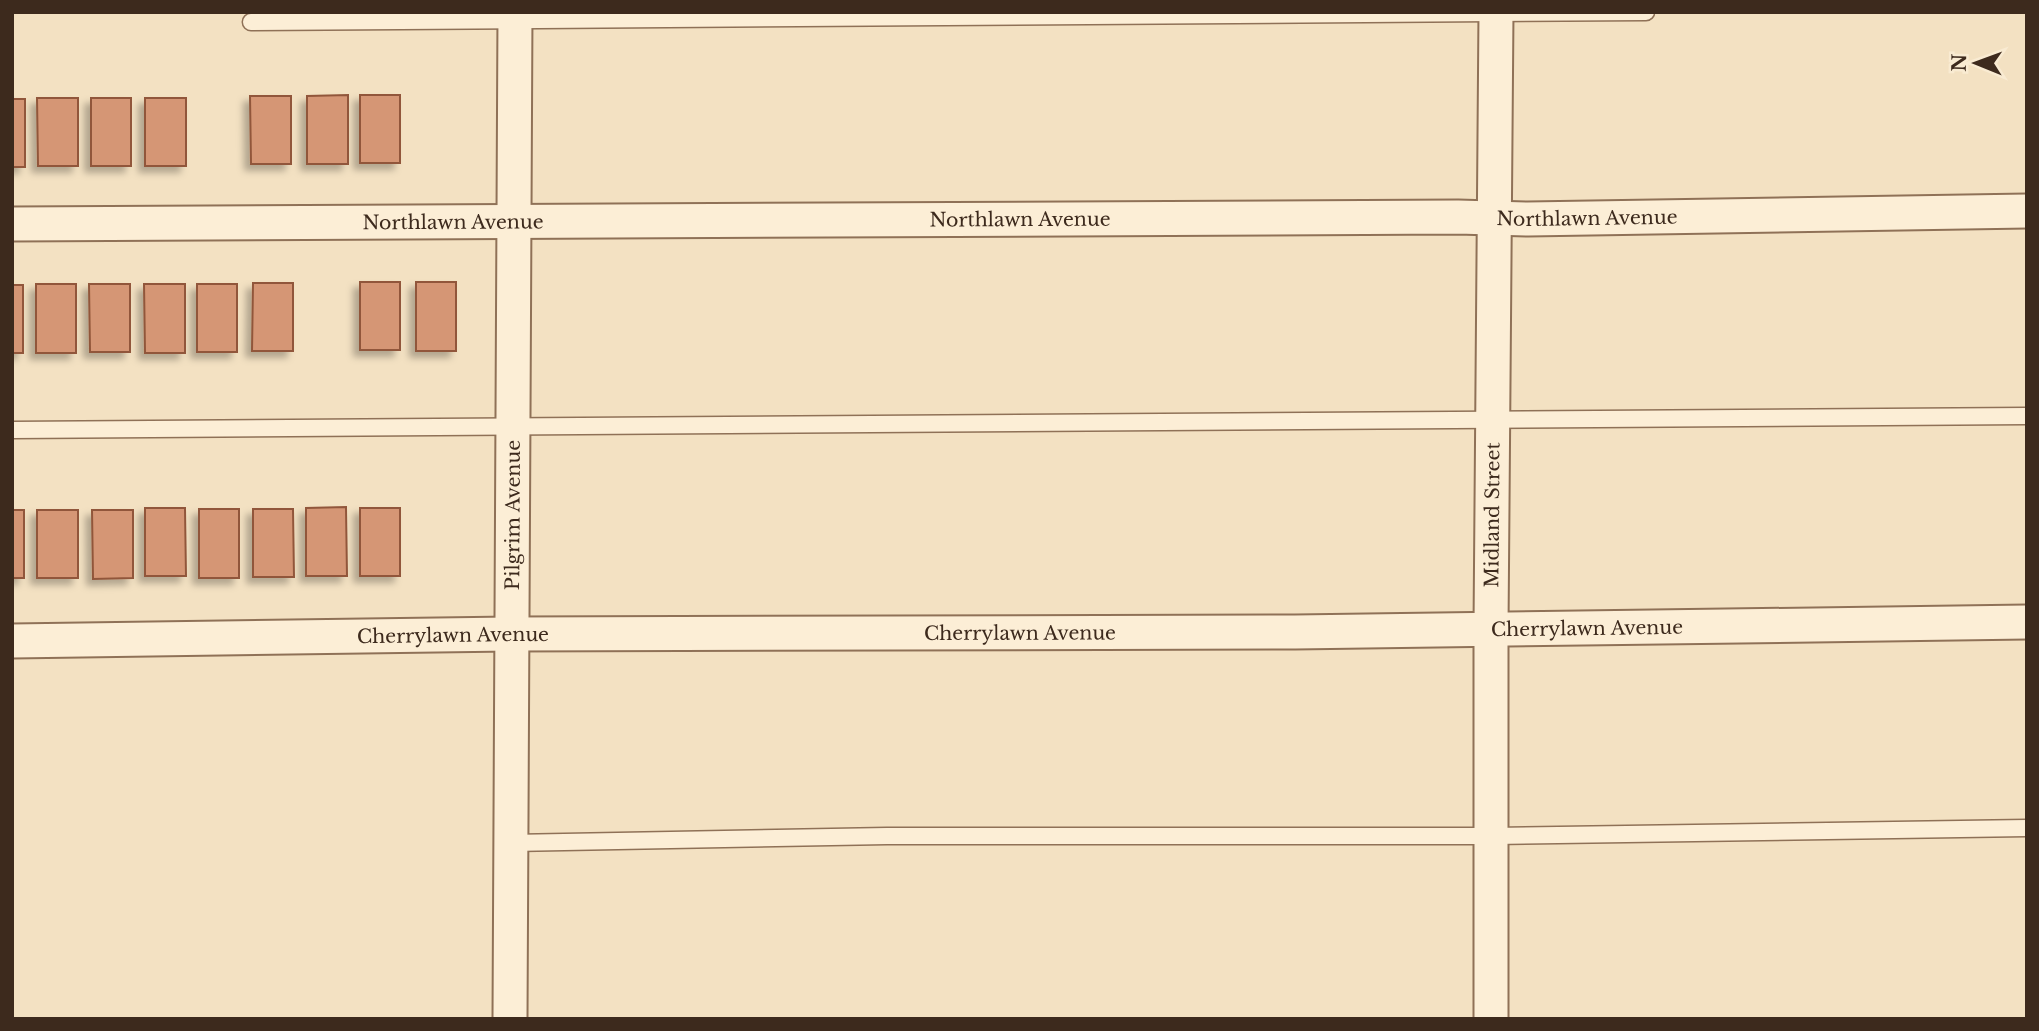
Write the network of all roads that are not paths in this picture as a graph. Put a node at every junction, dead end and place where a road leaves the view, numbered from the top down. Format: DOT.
graph roads {
  1 [pos="1646,12"];
  2 [pos="1496,13"];
  3 [pos="516,16"];
  4 [pos="251,22"];
  5 [pos="2027,211"];
  6 [pos="1496,219"];
  7 [pos="513,220"];
  8 [pos="12,224"];
  9 [pos="2027,416"];
  10 [pos="1494,421"];
  11 [pos="513,427"];
  12 [pos="12,430"];
  13 [pos="2027,622"];
  14 [pos="1491,628"];
  15 [pos="513,634"];
  16 [pos="12,641"];
  17 [pos="2027,828"];
  18 [pos="1493,836"];
  19 [pos="511,843"];
  20 [pos="510,1019"];
  21 [pos="1491,1019"];
  1 -- 2 [label="lane"];
  2 -- 3 [label="lane"];
  2 -- 6 [label="street, Midland Street"];
  3 -- 4 [label="lane"];
  3 -- 7 [label="street, Pilgrim Avenue"];
  5 -- 6 [label="street, Northlawn Avenue"];
  6 -- 7 [label="street, Northlawn Avenue"];
  6 -- 10 [label="street, Midland Street"];
  7 -- 8 [label="street, Northlawn Avenue"];
  7 -- 11 [label="street, Pilgrim Avenue"];
  9 -- 10 [label="lane"];
  10 -- 11 [label="lane"];
  10 -- 14 [label="street, Midland Street"];
  11 -- 12 [label="lane"];
  11 -- 15 [label="street, Pilgrim Avenue"];
  13 -- 14 [label="street, Cherrylawn Avenue"];
  14 -- 15 [label="street, Cherrylawn Avenue"];
  14 -- 18 [label="street, Midland Street"];
  15 -- 16 [label="street, Cherrylawn Avenue"];
  15 -- 19 [label="street, Pilgrim Avenue"];
  17 -- 18 [label="lane"];
  18 -- 19 [label="lane"];
  18 -- 21 [label="street, Midland Street"];
  19 -- 20 [label="street, Pilgrim Avenue"];
}
